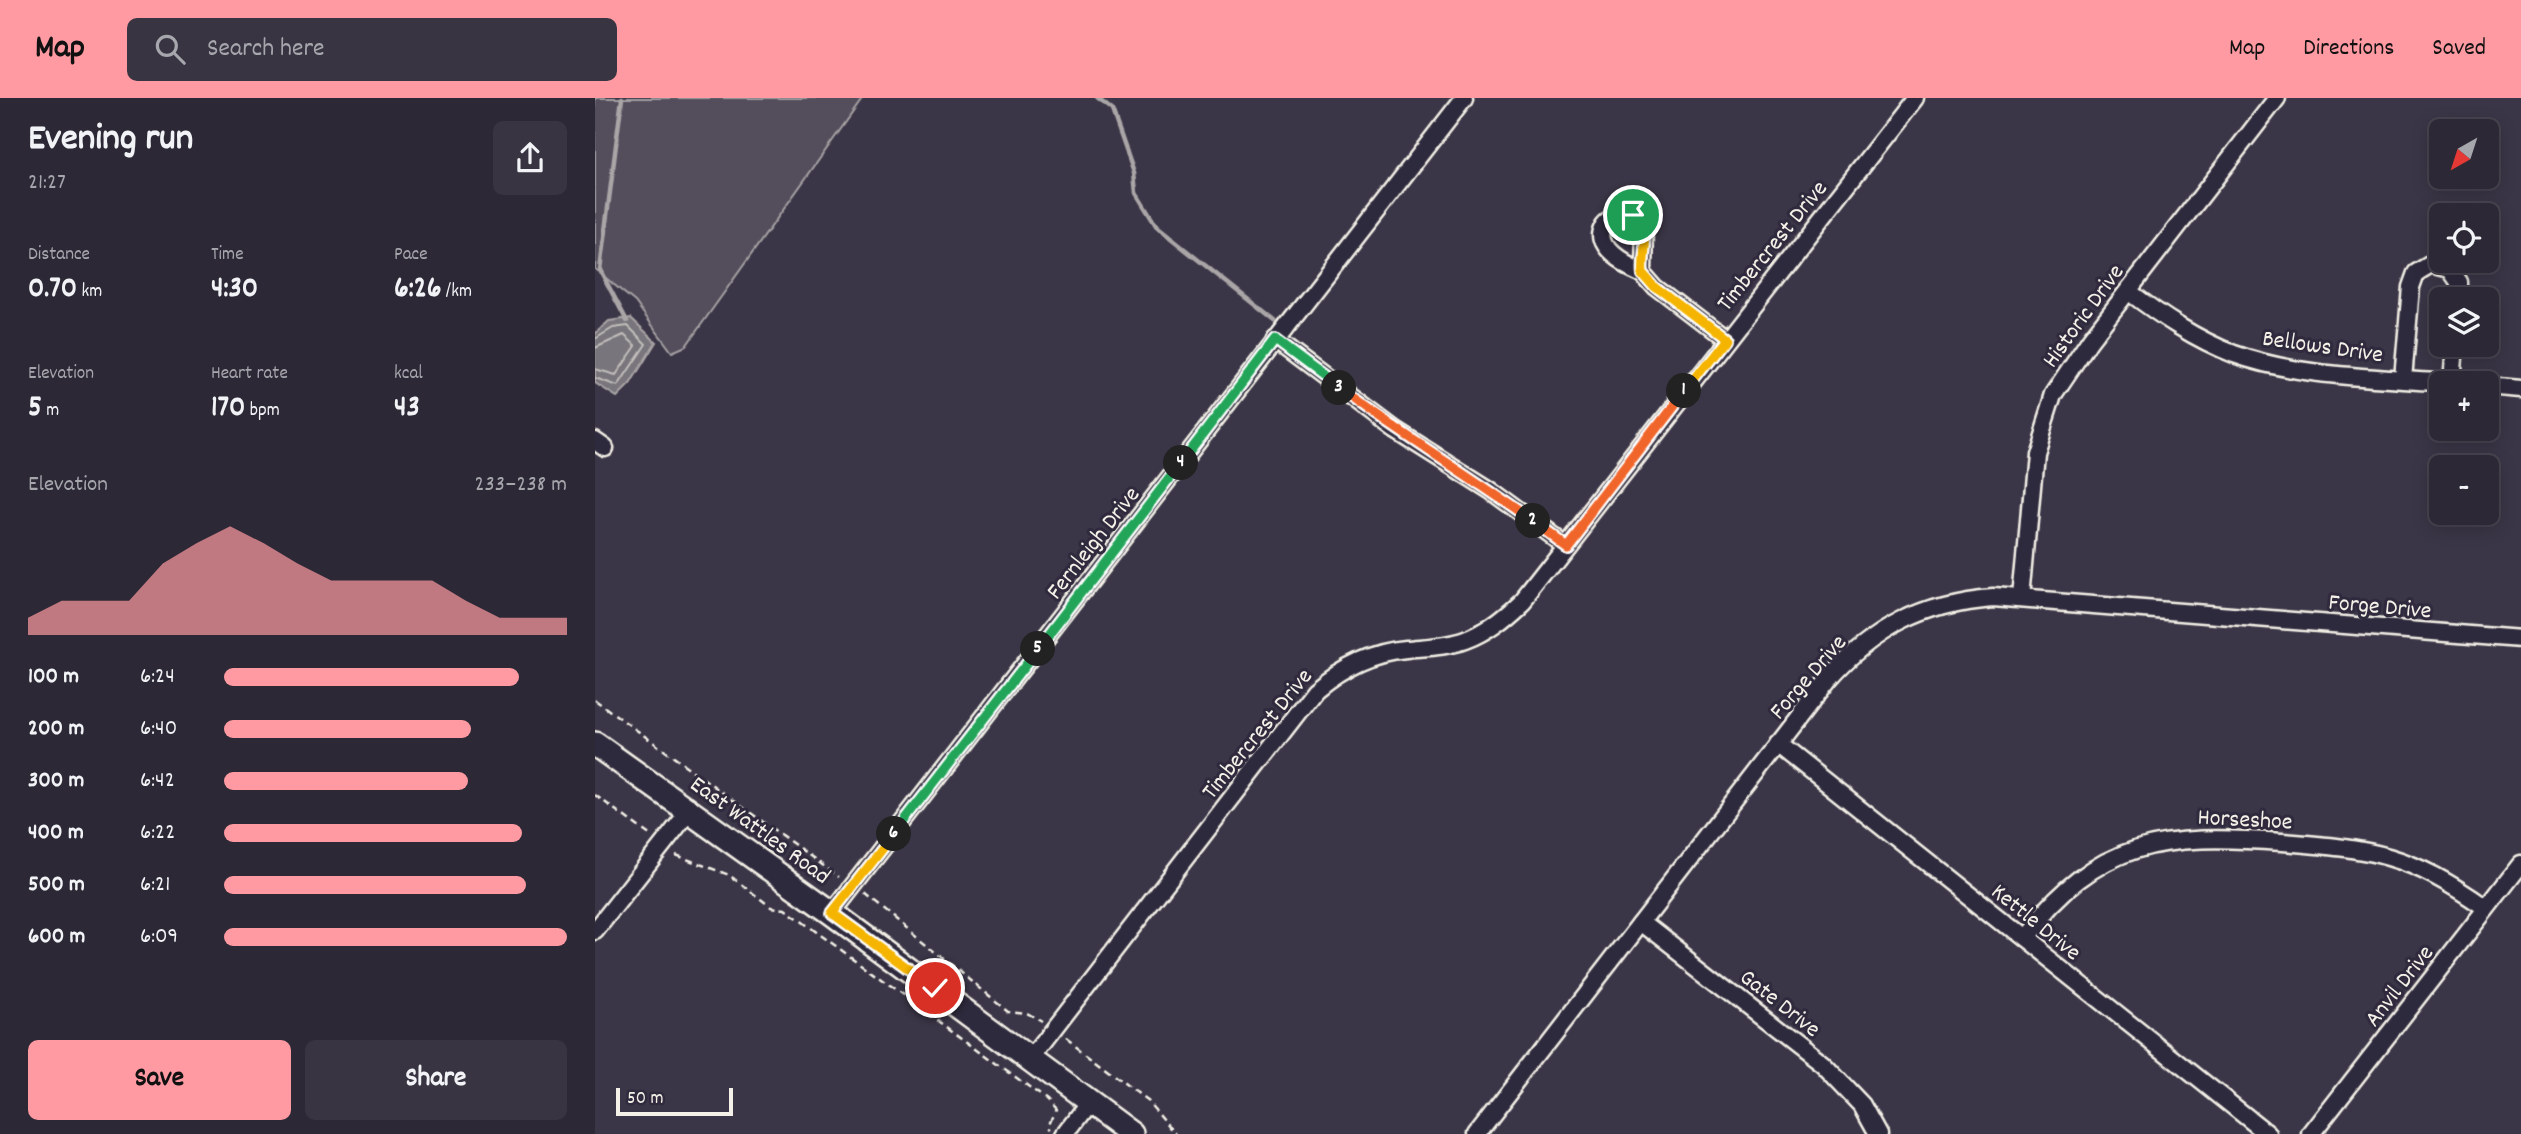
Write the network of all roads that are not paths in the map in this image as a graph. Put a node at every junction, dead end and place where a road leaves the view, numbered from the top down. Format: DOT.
graph roads {
  1 [pos="1464,98"];
  2 [pos="1915,98"];
  3 [pos="2277,98"];
  4 [pos="1643,271"];
  5 [pos="2459,287"];
  6 [pos="2127,291"];
  7 [pos="1725,339"];
  8 [pos="1275,340"];
  9 [pos="2403,379"];
  10 [pos="2429,381"];
  11 [pos="2499,387"];
  12 [pos="2521,389"];
  13 [pos="1566,545"];
  14 [pos="2022,599"];
  15 [pos="2521,639"];
  16 [pos="595,744"];
  17 [pos="1778,744"];
  18 [pos="690,810"];
  19 [pos="2521,864"];
  20 [pos="2486,908"];
  21 [pos="832,913"];
  22 [pos="1641,922"];
  23 [pos="595,931"];
  24 [pos="2022,938"];
  25 [pos="1031,1058"];
  26 [pos="1089,1102"];
  27 [pos="1065,1134"];
  28 [pos="1131,1134"];
  29 [pos="1478,1134"];
  30 [pos="1878,1134"];
  31 [pos="2268,1134"];
  32 [pos="2311,1134"];
  1 -- 8 [label="street, Fernleigh Drive"];
  2 -- 7 [label="street, Timbercrest Drive"];
  3 -- 6 [label="street, Historic Drive"];
  4 -- 7 [label="street"];
  5 -- 9 [label="street, Bellows Drive"];
  6 -- 9 [label="street, Bellows Drive"];
  6 -- 14 [label="street, Historic Drive"];
  7 -- 13 [label="street, Timbercrest Drive"];
  8 -- 13 [label="street"];
  8 -- 21 [label="street, Fernleigh Drive"];
  9 -- 10 [label="street, Bellows Drive"];
  11 -- 12 [label="street"];
  13 -- 25 [label="street, Timbercrest Drive"];
  14 -- 15 [label="street, Forge Drive"];
  14 -- 17 [label="street, Forge Drive"];
  16 -- 18 [label="main road, East Wattles Road"];
  17 -- 22 [label="street, Forge Drive"];
  17 -- 24 [label="street, Kettle Drive"];
  18 -- 21 [label="main road, East Wattles Road"];
  18 -- 23 [label="street"];
  19 -- 20 [label="street, Anvil Drive"];
  20 -- 24 [label="street, Horseshoe"];
  20 -- 32 [label="street, Anvil Drive"];
  21 -- 25 [label="main road, East Wattles Road"];
  22 -- 29 [label="street, Forge Drive"];
  22 -- 30 [label="street, Gate Drive"];
  24 -- 31 [label="street, Kettle Drive"];
  25 -- 26 [label="main road, East Wattles Road"];
  26 -- 27 [label="street"];
  26 -- 28 [label="main road, East Wattles Road"];
}
